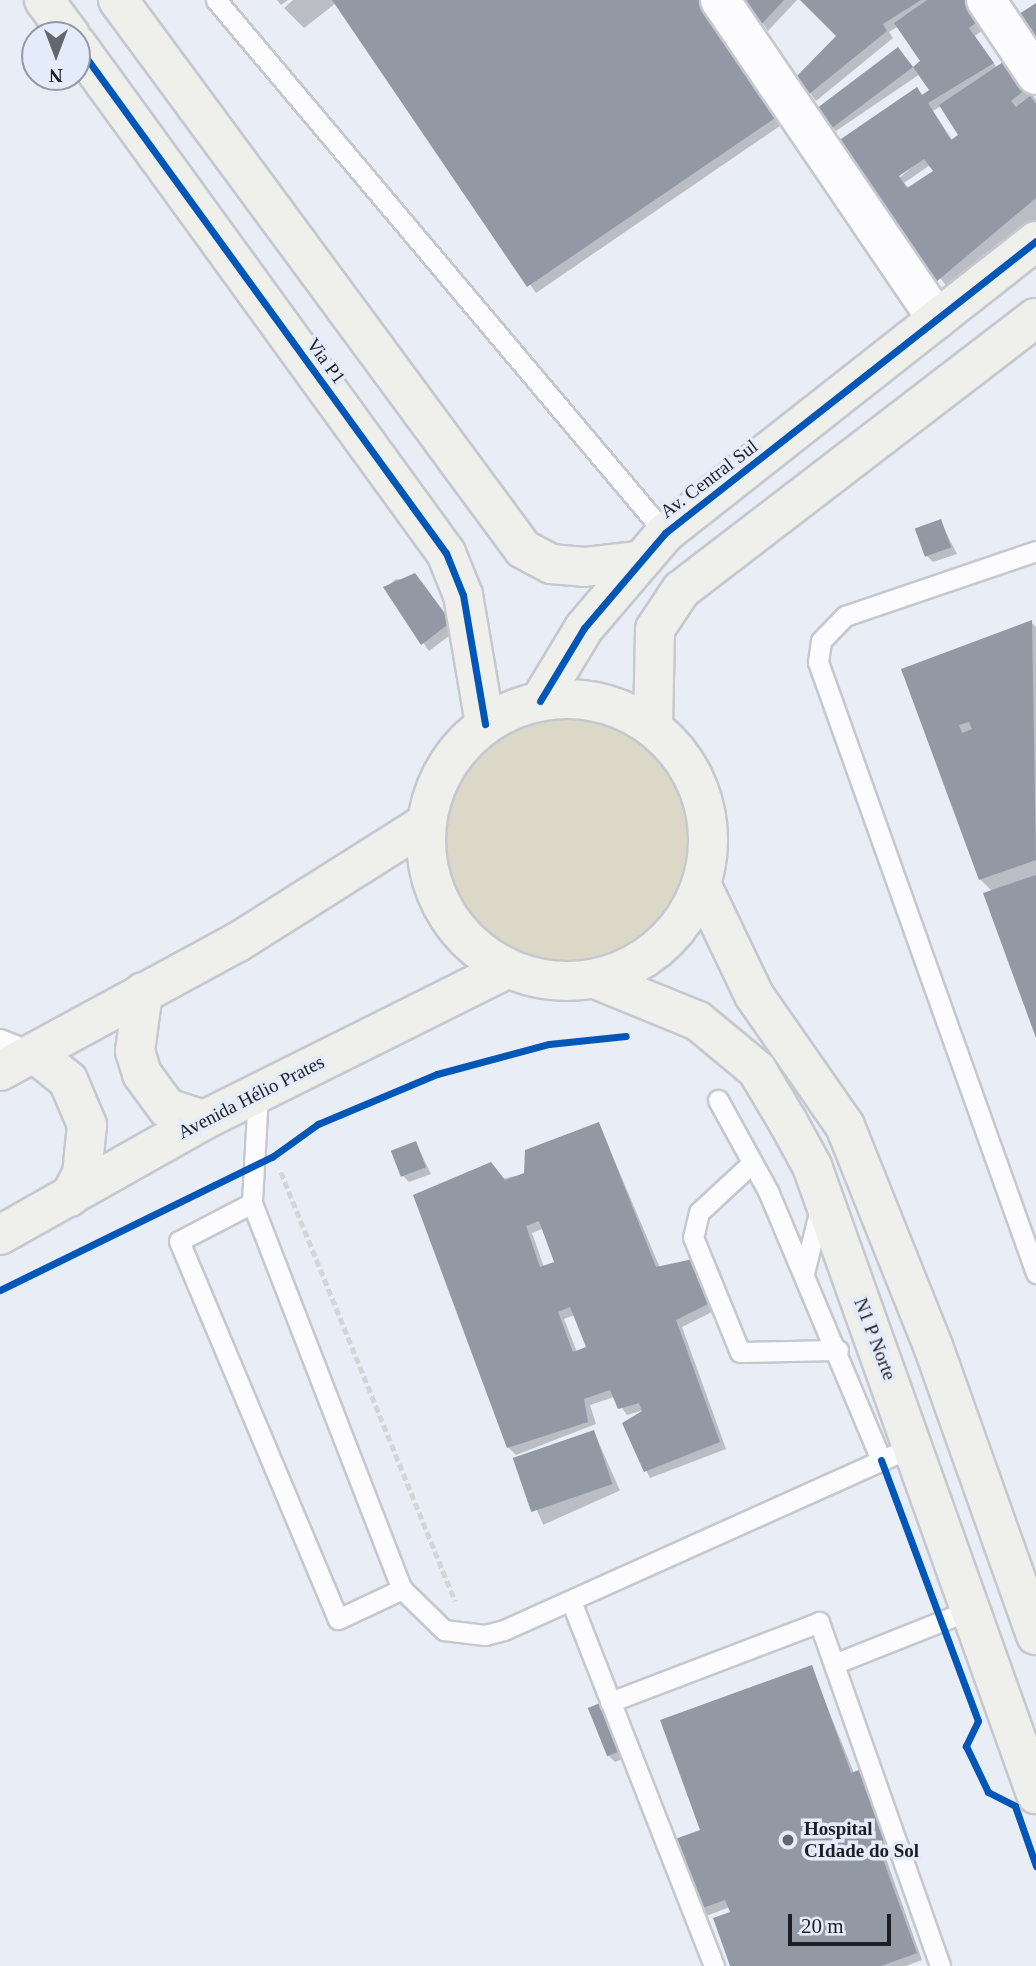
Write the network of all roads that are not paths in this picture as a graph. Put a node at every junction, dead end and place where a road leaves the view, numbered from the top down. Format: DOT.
graph roads {
  1 [pos="44,0"];
  2 [pos="118,0"];
  3 [pos="216,0"];
  4 [pos="720,0"];
  5 [pos="986,0"];
  6 [pos="60,21"];
  7 [pos="91,64"];
  8 [pos="1036,75"];
  9 [pos="258,190"];
  10 [pos="204,220"];
  11 [pos="1036,241"];
  12 [pos="324,280"];
  13 [pos="1036,318"];
  14 [pos="937,319"];
  15 [pos="277,320"];
  16 [pos="665,533"];
  17 [pos="1036,551"];
  18 [pos="636,561"];
  19 [pos="540,701"];
  20 [pos="485,724"];
  21 [pos="653,727"];
  22 [pos="426,823"];
  23 [pos="702,886"];
  24 [pos="508,968"];
  25 [pos="595,979"];
  26 [pos="143,992"];
  27 [pos="17,1046"];
  28 [pos="0,1070"];
  29 [pos="258,1094"];
  30 [pos="718,1100"];
  31 [pos="204,1120"];
  32 [pos="752,1163"];
  33 [pos="70,1197"];
  34 [pos="822,1201"];
  35 [pos="252,1203"];
  36 [pos="0,1235"];
  37 [pos="804,1273"];
  38 [pos="1036,1273"];
  39 [pos="838,1350"];
  40 [pos="898,1452"];
  41 [pos="402,1589"];
  42 [pos="571,1601"];
  43 [pos="972,1609"];
  44 [pos="1036,1636"];
  45 [pos="834,1664"];
  46 [pos="610,1702"];
  47 [pos="1036,1794"];
  48 [pos="714,1966"];
  49 [pos="940,1966"];
  1 -- 6 [label="main road"];
  2 -- 9 [label="main road"];
  3 -- 16 [label="lane"];
  4 -- 14 [label="street"];
  5 -- 8 [label="street"];
  7 -- 10 [label="main road, Via P1"];
  9 -- 10 [label="main road"];
  9 -- 12 [label="main road"];
  10 -- 15 [label="main road, Via P1"];
  11 -- 14 [label="main road, Av. Central Sul"];
  12 -- 15 [label="main road"];
  12 -- 18 [label="main road"];
  13 -- 21 [label="main road"];
  14 -- 16 [label="main road, Av. Central Sul"];
  15 -- 20 [label="main road, Via P1"];
  16 -- 18 [label="main road, Av. Central Sul"];
  17 -- 38 [label="lane"];
  18 -- 19 [label="main road, Av. Central Sul"];
  19 -- 20 [label="main road"];
  19 -- 21 [label="main road"];
  20 -- 22 [label="main road"];
  21 -- 23 [label="main road"];
  22 -- 24 [label="main road"];
  22 -- 26 [label="main road"];
  23 -- 25 [label="main road"];
  23 -- 44 [label="main road"];
  24 -- 25 [label="main road"];
  24 -- 29 [label="main road, Avenida Hélio Prates"];
  25 -- 34 [label="main road, N1 P Norte"];
  26 -- 27 [label="main road"];
  26 -- 31 [label="main road"];
  27 -- 28 [label="main road"];
  27 -- 33 [label="main road"];
  29 -- 31 [label="main road, Avenida Hélio Prates"];
  29 -- 35 [label="lane"];
  30 -- 32 [label="lane"];
  31 -- 33 [label="main road, Avenida Hélio Prates"];
  32 -- 37 [label="lane"];
  32 -- 39 [label="lane"];
  33 -- 36 [label="main road, Avenida Hélio Prates"];
  34 -- 37 [label="lane"];
  34 -- 40 [label="main road, N1 P Norte"];
  35 -- 41 [label="lane"];
  35 -- 41 [label="lane"];
  37 -- 39 [label="lane"];
  39 -- 40 [label="lane"];
  40 -- 42 [label="lane"];
  40 -- 43 [label="main road, N1 P Norte"];
  41 -- 42 [label="lane"];
  42 -- 46 [label="lane"];
  43 -- 45 [label="lane"];
  43 -- 47 [label="main road, N1 P Norte"];
  45 -- 46 [label="lane"];
  45 -- 49 [label="lane"];
  46 -- 48 [label="lane"];
}
